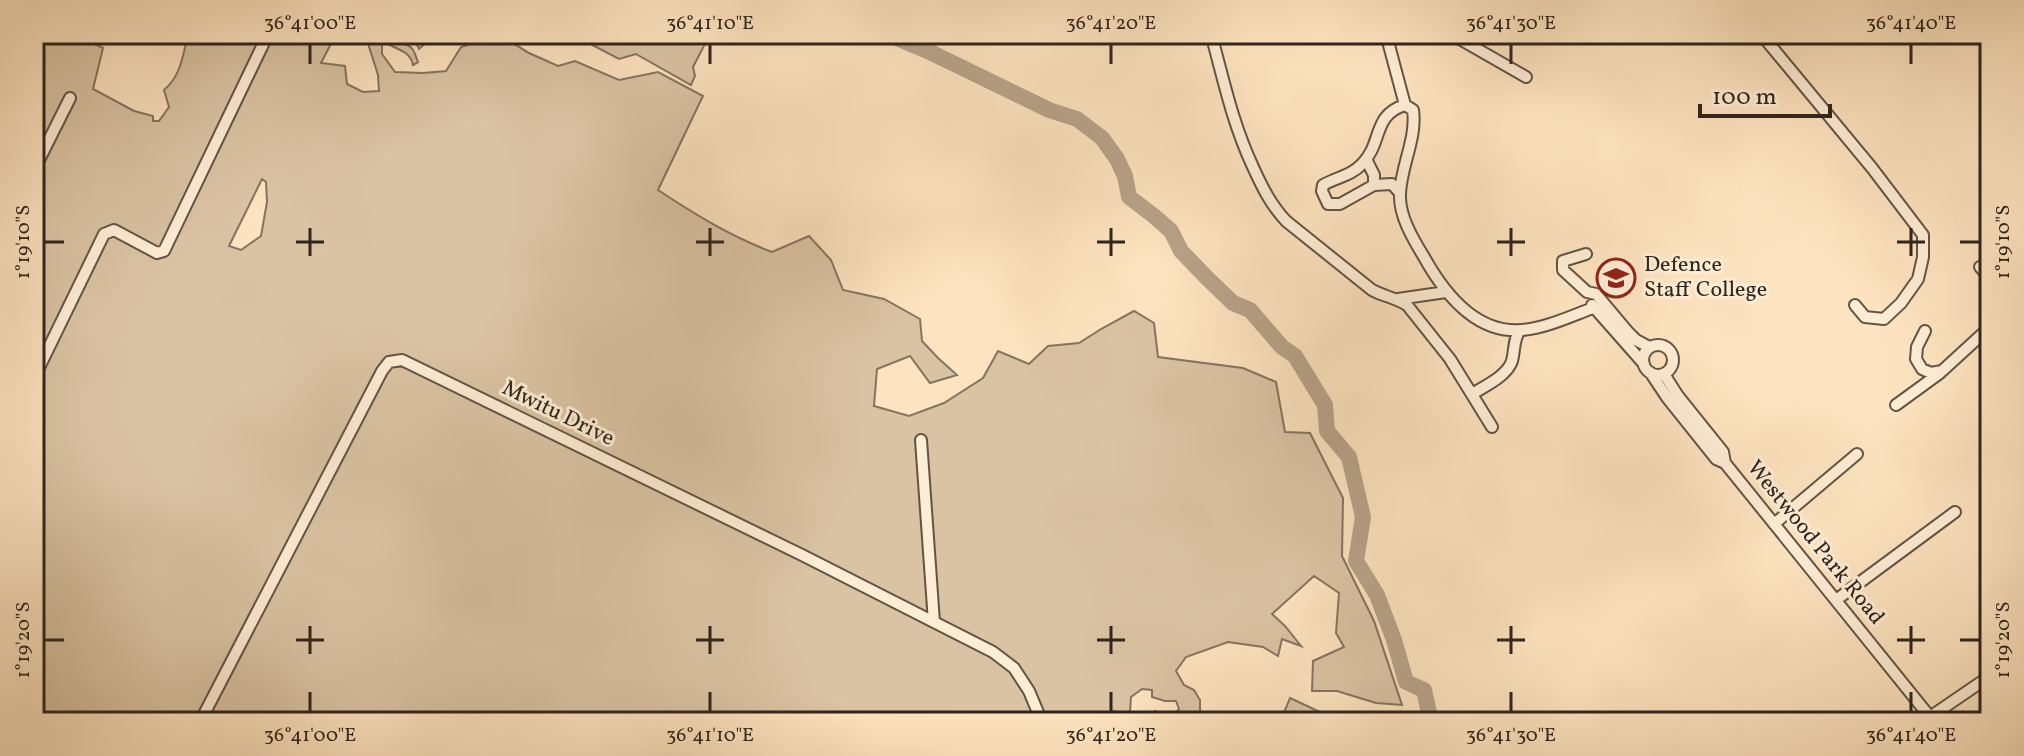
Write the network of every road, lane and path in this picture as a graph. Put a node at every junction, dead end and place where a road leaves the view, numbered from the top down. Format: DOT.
graph roads {
  1 [pos="268,34"];
  2 [pos="1211,34"];
  3 [pos="1386,34"];
  4 [pos="1451,34"];
  5 [pos="1761,34"];
  6 [pos="1526,77"];
  7 [pos="70,98"];
  8 [pos="1405,105"];
  9 [pos="1366,159"];
  10 [pos="34,170"];
  11 [pos="1346,177"];
  12 [pos="1374,185"];
  13 [pos="1400,193"];
  14 [pos="1353,195"];
  15 [pos="1586,254"];
  16 [pos="1980,267"];
  17 [pos="1990,278"];
  18 [pos="1446,292"];
  19 [pos="1587,292"];
  20 [pos="1398,299"];
  21 [pos="1855,305"];
  22 [pos="1593,308"];
  23 [pos="1990,327"];
  24 [pos="1520,330"];
  25 [pos="1925,331"];
  26 [pos="1649,347"];
  27 [pos="1647,368"];
  28 [pos="1942,371"];
  29 [pos="1664,374"];
  30 [pos="34,378"];
  31 [pos="1472,394"];
  32 [pos="1896,405"];
  33 [pos="1492,427"];
  34 [pos="921,440"];
  35 [pos="1857,454"];
  36 [pos="1725,463"];
  37 [pos="1955,512"];
  38 [pos="1774,524"];
  39 [pos="1836,600"];
  40 [pos="934,622"];
  41 [pos="1990,676"];
  42 [pos="1990,684"];
  43 [pos="1933,720"];
  44 [pos="200,722"];
  45 [pos="1042,722"];
  1 -- 30 [label="street"];
  2 -- 20 [label="street"];
  3 -- 8 [label="street"];
  4 -- 6 [label="street"];
  5 -- 21 [label="street"];
  7 -- 10 [label="street"];
  8 -- 9 [label="street"];
  8 -- 13 [label="street"];
  9 -- 11 [label="street"];
  9 -- 12 [label="street"];
  11 -- 14 [label="street"];
  11 -- 14 [label="street"];
  12 -- 13 [label="street"];
  12 -- 14 [label="street"];
  13 -- 18 [label="street"];
  15 -- 19 [label="street"];
  16 -- 17 [label="street"];
  18 -- 20 [label="street"];
  18 -- 24 [label="street"];
  19 -- 22 [label="street"];
  19 -- 26 [label="street"];
  20 -- 31 [label="street"];
  22 -- 24 [label="street"];
  22 -- 27 [label="street, Westwood Park Road"];
  23 -- 28 [label="street"];
  24 -- 31 [label="street"];
  25 -- 28 [label="street"];
  26 -- 27 [label="street"];
  26 -- 29 [label="street"];
  27 -- 29 [label="street"];
  27 -- 36 [label="street, Westwood Park Road"];
  28 -- 32 [label="street"];
  29 -- 36 [label="street, Westwood Park Road"];
  31 -- 33 [label="street"];
  34 -- 40 [label="street"];
  35 -- 38 [label="street"];
  36 -- 38 [label="street, Westwood Park Road"];
  37 -- 39 [label="street"];
  38 -- 39 [label="street, Westwood Park Road"];
  39 -- 43 [label="street, Westwood Park Road"];
  40 -- 44 [label="street, Mwitu Drive"];
  40 -- 45 [label="street, Mwitu Drive"];
  41 -- 43 [label="street"];
  42 -- 43 [label="street"];
}
